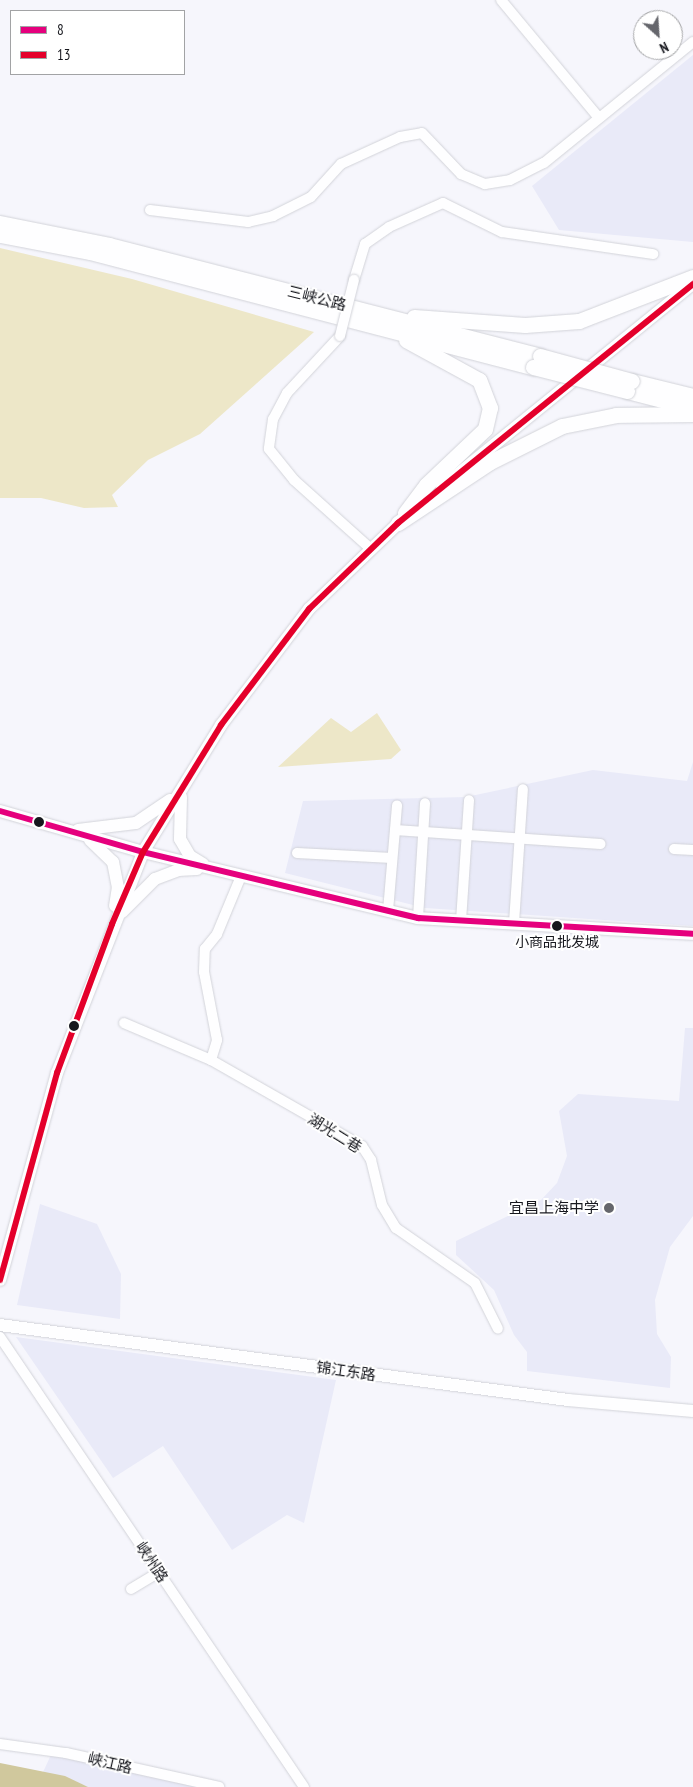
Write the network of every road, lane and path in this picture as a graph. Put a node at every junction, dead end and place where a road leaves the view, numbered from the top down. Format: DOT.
graph roads {
  1 [pos="501,0"];
  2 [pos="693,42"];
  3 [pos="599,118"];
  4 [pos="150,210"];
  5 [pos="0,223"];
  6 [pos="0,235"];
  7 [pos="653,254"];
  8 [pos="693,277"];
  9 [pos="693,284"];
  10 [pos="384,321"];
  11 [pos="630,386"];
  12 [pos="693,396"];
  13 [pos="693,408"];
  14 [pos="693,414"];
  15 [pos="398,523"];
  16 [pos="371,549"];
  17 [pos="183,788"];
  18 [pos="523,789"];
  19 [pos="469,800"];
  20 [pos="425,803"];
  21 [pos="397,805"];
  22 [pos="0,811"];
  23 [pos="395,830"];
  24 [pos="68,831"];
  25 [pos="423,832"];
  26 [pos="466,835"];
  27 [pos="520,839"];
  28 [pos="601,844"];
  29 [pos="674,849"];
  30 [pos="693,850"];
  31 [pos="143,852"];
  32 [pos="297,853"];
  33 [pos="392,858"];
  34 [pos="212,869"];
  35 [pos="240,876"];
  36 [pos="388,911"];
  37 [pos="418,918"];
  38 [pos="461,921"];
  39 [pos="514,923"];
  40 [pos="112,924"];
  41 [pos="693,934"];
  42 [pos="124,1022"];
  43 [pos="211,1060"];
  44 [pos="0,1280"];
  45 [pos="0,1325"];
  46 [pos="498,1330"];
  47 [pos="0,1337"];
  48 [pos="693,1412"];
  49 [pos="159,1572"];
  50 [pos="131,1590"];
  51 [pos="0,1744"];
  52 [pos="219,1787"];
  53 [pos="304,1787"];
  1 -- 3 [label="street"];
  2 -- 3 [label="street"];
  3 -- 4 [label="street"];
  5 -- 10 [label="highway, 三峡公路"];
  6 -- 10 [label="highway, 三峡公路"];
  7 -- 16 [label="street, bridge"];
  8 -- 10 [label="highway"];
  9 -- 15 [label="main road"];
  10 -- 11 [label="highway, 三峡公路, bridge"];
  10 -- 15 [label="highway"];
  11 -- 12 [label="highway"];
  11 -- 13 [label="highway"];
  14 -- 15 [label="highway"];
  15 -- 16 [label="main road"];
  16 -- 17 [label="main road"];
  17 -- 24 [label="main road"];
  17 -- 31 [label="main road"];
  17 -- 34 [label="main road"];
  18 -- 27 [label="street"];
  19 -- 26 [label="street"];
  20 -- 25 [label="street"];
  21 -- 23 [label="street"];
  22 -- 24 [label="main road"];
  23 -- 25 [label="street"];
  23 -- 33 [label="street"];
  24 -- 31 [label="main road"];
  24 -- 40 [label="main road"];
  25 -- 26 [label="street"];
  25 -- 37 [label="street"];
  26 -- 27 [label="street"];
  26 -- 38 [label="street"];
  27 -- 28 [label="street"];
  27 -- 39 [label="street"];
  29 -- 30 [label="street"];
  31 -- 34 [label="main road"];
  31 -- 40 [label="main road"];
  32 -- 33 [label="street"];
  33 -- 36 [label="street"];
  34 -- 35 [label="main road"];
  34 -- 40 [label="main road"];
  35 -- 36 [label="main road"];
  35 -- 43 [label="street"];
  36 -- 37 [label="main road"];
  37 -- 38 [label="main road"];
  38 -- 39 [label="main road"];
  39 -- 41 [label="main road"];
  40 -- 44 [label="main road"];
  42 -- 43 [label="street, 湖光二巷"];
  43 -- 46 [label="street, 湖光二巷"];
  45 -- 48 [label="main road, 锦江东路"];
  47 -- 49 [label="street, 峡州路"];
  49 -- 50 [label="street"];
  49 -- 53 [label="street, 峡州路"];
  51 -- 52 [label="street, 峡江路"];
}
